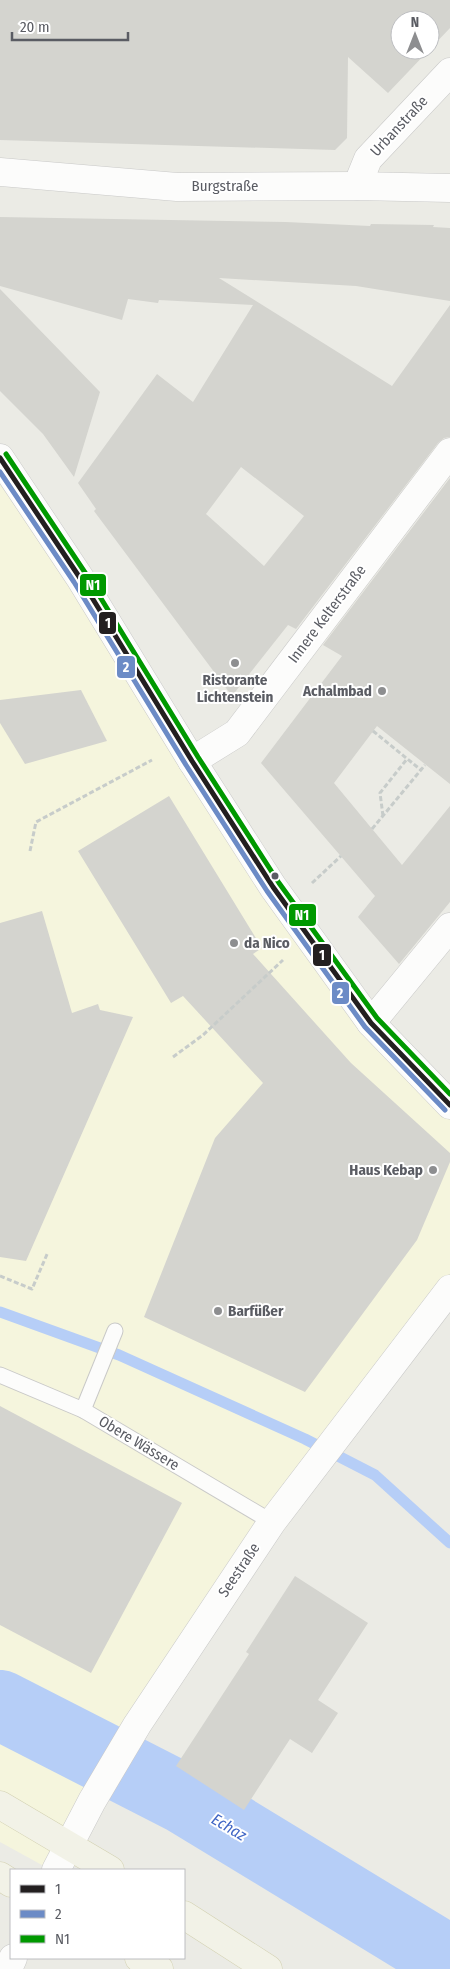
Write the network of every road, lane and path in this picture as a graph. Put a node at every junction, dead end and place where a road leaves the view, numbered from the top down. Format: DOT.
graph roads {
  1 [pos="450,72"];
  2 [pos="0,172"];
  3 [pos="357,186"];
  4 [pos="450,188"];
  5 [pos="450,452"];
  6 [pos="0,458"];
  7 [pos="373,731"];
  8 [pos="407,759"];
  9 [pos="192,761"];
  10 [pos="425,765"];
  11 [pos="421,770"];
  12 [pos="383,816"];
  13 [pos="372,829"];
  14 [pos="30,851"];
  15 [pos="450,926"];
  16 [pos="309,936"];
  17 [pos="371,1023"];
  18 [pos="173,1057"];
  19 [pos="450,1105"];
  20 [pos="48,1252"];
  21 [pos="0,1276"];
  22 [pos="446,1303"];
  23 [pos="115,1331"];
  24 [pos="0,1375"];
  25 [pos="83,1410"];
  26 [pos="272,1522"];
  27 [pos="0,1805"];
  28 [pos="68,1846"];
  29 [pos="56,1869"];
  30 [pos="108,1869"];
  31 [pos="185,1916"];
  32 [pos="141,1959"];
  33 [pos="159,1969"];
  34 [pos="268,1969"];
  1 -- 3 [label="street, Urbanstraße"];
  2 -- 3 [label="street, Burgstraße"];
  3 -- 4 [label="street, Burgstraße"];
  5 -- 9 [label="street, Innere Kelterstraße"];
  6 -- 9 [label="street"];
  7 -- 8 [label="path"];
  8 -- 11 [label="path"];
  8 -- 12 [label="path"];
  9 -- 14 [label="path"];
  9 -- 16 [label="street"];
  10 -- 11 [label="path"];
  11 -- 12 [label="path"];
  12 -- 13 [label="path"];
  15 -- 17 [label="street"];
  16 -- 17 [label="street"];
  16 -- 18 [label="path"];
  17 -- 19 [label="street"];
  20 -- 21 [label="path"];
  22 -- 26 [label="street, Seestraße"];
  23 -- 25 [label="lane"];
  24 -- 25 [label="lane, Obere Wässere"];
  25 -- 26 [label="lane, Obere Wässere"];
  26 -- 28 [label="street, Seestraße"];
  27 -- 28 [label="main road"];
  28 -- 29 [label="street, Seestraße"];
  28 -- 30 [label="main road"];
  31 -- 34 [label="main road"];
  32 -- 33 [label="main road"];
}
